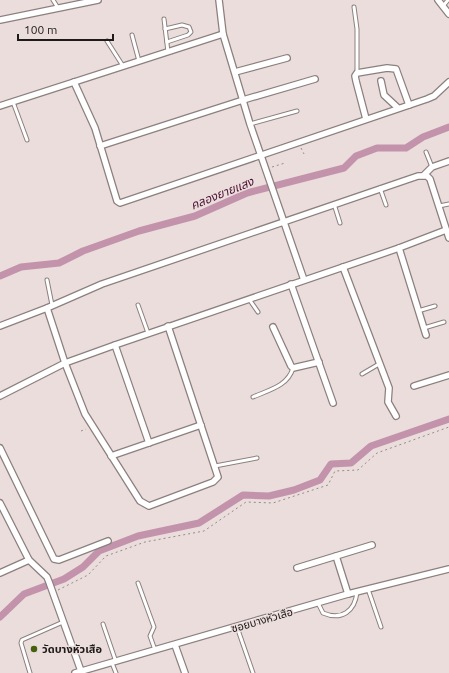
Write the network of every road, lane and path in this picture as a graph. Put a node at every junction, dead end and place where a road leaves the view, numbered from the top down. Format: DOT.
graph roads {
  1 [pos="53,0"];
  2 [pos="98,0"];
  3 [pos="219,0"];
  4 [pos="438,0"];
  5 [pos="448,0"];
  6 [pos="354,6"];
  7 [pos="443,6"];
  8 [pos="58,8"];
  9 [pos="449,14"];
  10 [pos="164,19"];
  11 [pos="0,20"];
  12 [pos="165,28"];
  13 [pos="223,34"];
  14 [pos="132,35"];
  15 [pos="107,41"];
  16 [pos="166,42"];
  17 [pos="168,52"];
  18 [pos="287,58"];
  19 [pos="139,61"];
  20 [pos="123,66"];
  21 [pos="235,72"];
  22 [pos="357,73"];
  23 [pos="315,79"];
  24 [pos="381,81"];
  25 [pos="74,82"];
  26 [pos="449,82"];
  27 [pos="243,100"];
  28 [pos="13,102"];
  29 [pos="408,105"];
  30 [pos="0,106"];
  31 [pos="398,108"];
  32 [pos="297,111"];
  33 [pos="366,119"];
  34 [pos="250,124"];
  35 [pos="27,140"];
  36 [pos="100,146"];
  37 [pos="426,152"];
  38 [pos="261,156"];
  39 [pos="449,161"];
  40 [pos="285,163"];
  41 [pos="432,167"];
  42 [pos="266,168"];
  43 [pos="424,176"];
  44 [pos="380,188"];
  45 [pos="334,204"];
  46 [pos="386,204"];
  47 [pos="449,204"];
  48 [pos="439,206"];
  49 [pos="283,222"];
  50 [pos="447,222"];
  51 [pos="340,223"];
  52 [pos="446,230"];
  53 [pos="449,238"];
  54 [pos="399,248"];
  55 [pos="343,267"];
  56 [pos="46,280"];
  57 [pos="304,280"];
  58 [pos="291,284"];
  59 [pos="249,299"];
  60 [pos="138,305"];
  61 [pos="435,306"];
  62 [pos="49,307"];
  63 [pos="418,311"];
  64 [pos="258,312"];
  65 [pos="444,322"];
  66 [pos="0,326"];
  67 [pos="168,326"];
  68 [pos="273,328"];
  69 [pos="424,328"];
  70 [pos="148,333"];
  71 [pos="426,335"];
  72 [pos="115,345"];
  73 [pos="319,362"];
  74 [pos="65,363"];
  75 [pos="379,364"];
  76 [pos="293,368"];
  77 [pos="362,374"];
  78 [pos="449,375"];
  79 [pos="414,386"];
  80 [pos="0,396"];
  81 [pos="253,397"];
  82 [pos="333,403"];
  83 [pos="396,416"];
  84 [pos="200,425"];
  85 [pos="92,426"];
  86 [pos="449,427"];
  87 [pos="81,432"];
  88 [pos="149,443"];
  89 [pos="0,448"];
  90 [pos="111,456"];
  91 [pos="257,458"];
  92 [pos="214,466"];
  93 [pos="0,503"];
  94 [pos="108,541"];
  95 [pos="372,545"];
  96 [pos="336,556"];
  97 [pos="29,560"];
  98 [pos="297,568"];
  99 [pos="449,569"];
  100 [pos="0,573"];
  101 [pos="138,583"];
  102 [pos="368,589"];
  103 [pos="53,592"];
  104 [pos="357,592"];
  105 [pos="348,594"];
  106 [pos="318,603"];
  107 [pos="63,622"];
  108 [pos="103,624"];
  109 [pos="237,627"];
  110 [pos="381,627"];
  111 [pos="175,645"];
  112 [pos="155,650"];
  113 [pos="114,662"];
  114 [pos="81,671"];
  115 [pos="30,673"];
  116 [pos="75,673"];
  117 [pos="116,673"];
  118 [pos="185,673"];
  119 [pos="253,673"];
  1 -- 8 [label="lane"];
  2 -- 8 [label="street"];
  3 -- 13 [label="street"];
  4 -- 7 [label="street"];
  5 -- 7 [label="lane"];
  6 -- 22 [label="lane"];
  7 -- 9 [label="street"];
  8 -- 11 [label="street"];
  10 -- 12 [label="lane"];
  12 -- 16 [label="lane"];
  12 -- 16 [label="lane"];
  13 -- 17 [label="street"];
  13 -- 21 [label="street"];
  14 -- 19 [label="lane"];
  15 -- 20 [label="lane"];
  16 -- 17 [label="lane"];
  17 -- 19 [label="street"];
  18 -- 21 [label="street"];
  19 -- 20 [label="street"];
  20 -- 25 [label="street"];
  21 -- 27 [label="street"];
  22 -- 29 [label="street"];
  22 -- 33 [label="street"];
  23 -- 27 [label="street"];
  24 -- 31 [label="street"];
  25 -- 28 [label="street"];
  25 -- 36 [label="street"];
  26 -- 29 [label="street"];
  27 -- 34 [label="street"];
  27 -- 36 [label="street"];
  28 -- 30 [label="street"];
  28 -- 35 [label="lane"];
  29 -- 31 [label="street"];
  31 -- 33 [label="street"];
  32 -- 34 [label="lane"];
  33 -- 38 [label="street"];
  34 -- 38 [label="street"];
  36 -- 38 [label="street"];
  37 -- 41 [label="lane"];
  38 -- 42 [label="street"];
  39 -- 41 [label="street"];
  40 -- 42 [label="path"];
  41 -- 43 [label="street"];
  42 -- 49 [label="street"];
  43 -- 44 [label="street"];
  43 -- 48 [label="street"];
  44 -- 45 [label="street"];
  44 -- 46 [label="lane"];
  45 -- 49 [label="street"];
  45 -- 51 [label="lane"];
  47 -- 48 [label="lane"];
  48 -- 50 [label="street"];
  49 -- 57 [label="street"];
  49 -- 62 [label="street"];
  50 -- 52 [label="street"];
  52 -- 53 [label="street"];
  52 -- 54 [label="street"];
  54 -- 55 [label="street"];
  54 -- 63 [label="street"];
  55 -- 57 [label="street"];
  55 -- 75 [label="street"];
  56 -- 62 [label="lane"];
  57 -- 58 [label="street"];
  58 -- 59 [label="street"];
  58 -- 73 [label="street"];
  59 -- 64 [label="lane"];
  59 -- 67 [label="street"];
  60 -- 70 [label="lane"];
  61 -- 63 [label="lane"];
  62 -- 66 [label="street"];
  62 -- 74 [label="street"];
  63 -- 69 [label="street"];
  65 -- 69 [label="lane"];
  67 -- 70 [label="street"];
  67 -- 84 [label="street"];
  68 -- 76 [label="street"];
  69 -- 71 [label="street"];
  70 -- 72 [label="street"];
  72 -- 74 [label="street"];
  72 -- 88 [label="street"];
  73 -- 76 [label="street"];
  73 -- 82 [label="street"];
  74 -- 80 [label="street"];
  74 -- 85 [label="street"];
  75 -- 77 [label="lane"];
  75 -- 83 [label="street"];
  76 -- 81 [label="lane"];
  78 -- 79 [label="street"];
  84 -- 88 [label="street"];
  84 -- 92 [label="street"];
  85 -- 87 [label="path"];
  85 -- 90 [label="street"];
  86 -- 103 [label="path"];
  88 -- 90 [label="street"];
  89 -- 94 [label="street"];
  90 -- 92 [label="street"];
  91 -- 92 [label="lane"];
  93 -- 97 [label="street"];
  95 -- 96 [label="street"];
  96 -- 98 [label="street"];
  96 -- 105 [label="street"];
  97 -- 100 [label="street"];
  97 -- 103 [label="street"];
  99 -- 102 [label="street, ซอยบางหัวเสือ"];
  101 -- 112 [label="lane"];
  102 -- 104 [label="street, ซอยบางหัวเสือ"];
  102 -- 110 [label="lane"];
  103 -- 107 [label="street"];
  104 -- 105 [label="street, ซอยบางหัวเสือ"];
  104 -- 106 [label="lane"];
  105 -- 106 [label="street, ซอยบางหัวเสือ"];
  106 -- 109 [label="street, ซอยบางหัวเสือ"];
  107 -- 114 [label="street"];
  107 -- 115 [label="lane"];
  108 -- 113 [label="lane"];
  109 -- 111 [label="street, ซอยบางหัวเสือ"];
  109 -- 119 [label="lane"];
  111 -- 112 [label="street, ซอยบางหัวเสือ"];
  111 -- 118 [label="street"];
  112 -- 113 [label="street, ซอยบางหัวเสือ"];
  113 -- 114 [label="street, ซอยบางหัวเสือ"];
  113 -- 117 [label="lane"];
  114 -- 116 [label="street, ซอยบางหัวเสือ"];
}
